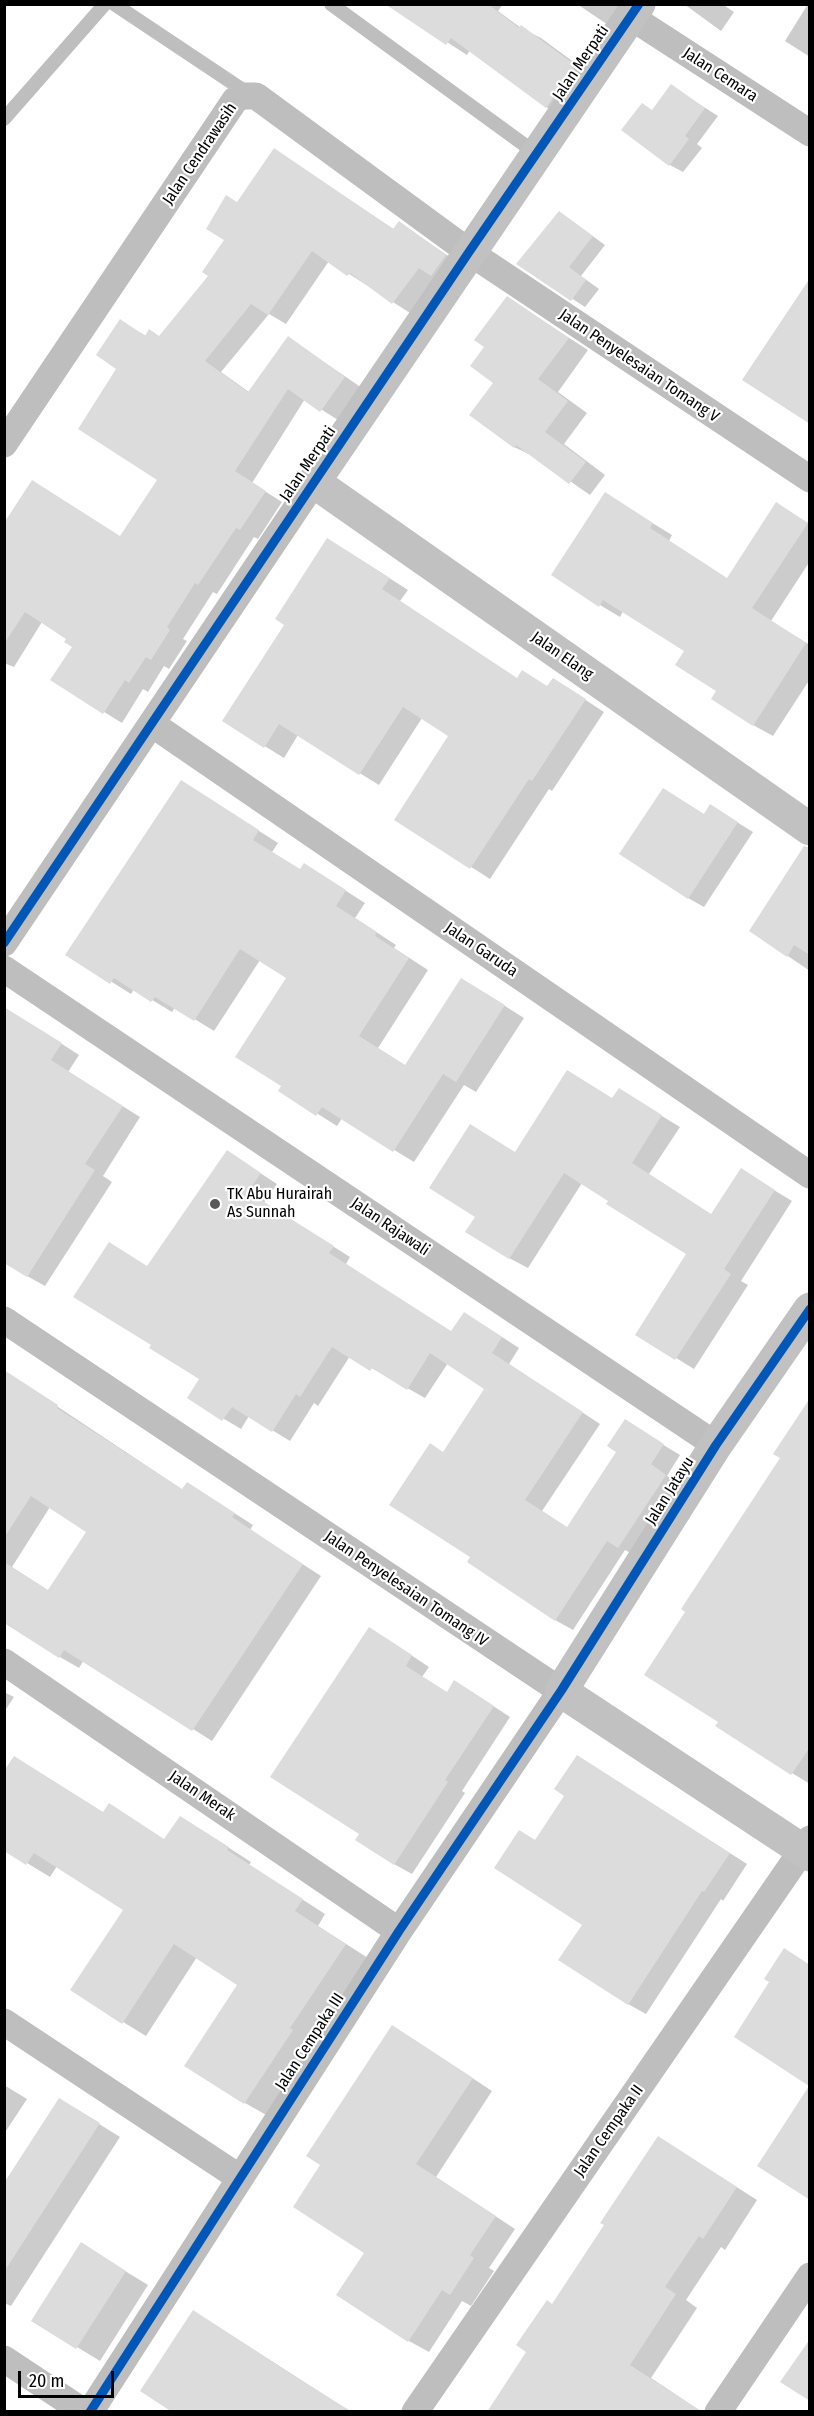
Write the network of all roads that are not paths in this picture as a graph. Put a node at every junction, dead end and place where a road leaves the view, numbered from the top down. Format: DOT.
graph roads {
  1 [pos="105,4"];
  2 [pos="114,4"];
  3 [pos="331,4"];
  4 [pos="635,11"];
  5 [pos="251,95"];
  6 [pos="4,119"];
  7 [pos="810,132"];
  8 [pos="537,154"];
  9 [pos="469,252"];
  10 [pos="4,444"];
  11 [pos="810,479"];
  12 [pos="314,482"];
  13 [pos="152,724"];
  14 [pos="810,829"];
  15 [pos="4,944"];
  16 [pos="4,969"];
  17 [pos="810,1175"];
  18 [pos="810,1309"];
  19 [pos="4,1320"];
  20 [pos="716,1445"];
  21 [pos="4,1662"];
  22 [pos="561,1691"];
  23 [pos="807,1848"];
  24 [pos="399,1931"];
  25 [pos="4,2022"];
  26 [pos="240,2178"];
  27 [pos="810,2276"];
  28 [pos="4,2359"];
  29 [pos="84,2412"];
  30 [pos="90,2412"];
  31 [pos="415,2412"];
  32 [pos="718,2412"];
  1 -- 6 [label="lane"];
  2 -- 5 [label="lane"];
  3 -- 8 [label="lane"];
  4 -- 7 [label="street, Jalan Cemara"];
  4 -- 8 [label="street, Jalan Merpati"];
  5 -- 9 [label="street, Jalan Cendrawasih"];
  5 -- 10 [label="street, Jalan Cendrawasih"];
  8 -- 9 [label="street, Jalan Merpati"];
  9 -- 11 [label="street, Jalan Penyelesaian Tomang V"];
  9 -- 12 [label="street, Jalan Merpati"];
  12 -- 13 [label="street, Jalan Merpati"];
  12 -- 14 [label="street, Jalan Elang"];
  13 -- 15 [label="street, Jalan Merpati"];
  13 -- 17 [label="street, Jalan Garuda"];
  16 -- 20 [label="street, Jalan Rajawali"];
  18 -- 20 [label="street, Jalan Jatayu"];
  19 -- 22 [label="street, Jalan Penyelesaian Tomang IV"];
  20 -- 22 [label="street, Jalan Jatayu"];
  21 -- 24 [label="street, Jalan Merak"];
  22 -- 23 [label="street, Jalan Penyelesaian Tomang IV"];
  22 -- 24 [label="street, Jalan Cempaka III"];
  23 -- 31 [label="street, Jalan Cempaka II"];
  24 -- 26 [label="street, Jalan Cempaka III"];
  25 -- 26 [label="street"];
  26 -- 30 [label="street, Jalan Cempaka III"];
  27 -- 32 [label="street"];
  28 -- 29 [label="street"];
}
